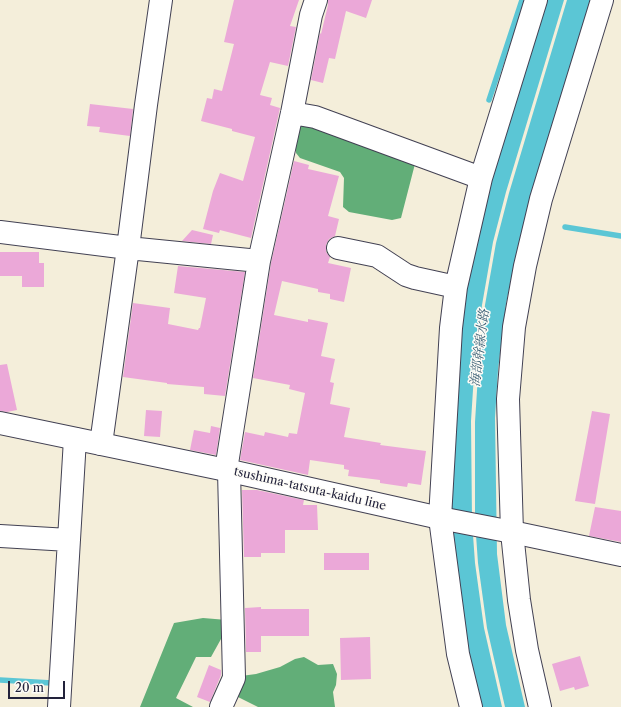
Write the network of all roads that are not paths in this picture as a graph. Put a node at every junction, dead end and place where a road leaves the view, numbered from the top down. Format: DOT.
graph roads {
  1 [pos="161,0"];
  2 [pos="316,0"];
  3 [pos="536,0"];
  4 [pos="602,0"];
  5 [pos="292,113"];
  6 [pos="480,178"];
  7 [pos="0,232"];
  8 [pos="128,248"];
  9 [pos="338,248"];
  10 [pos="259,261"];
  11 [pos="456,286"];
  12 [pos="0,423"];
  13 [pos="75,439"];
  14 [pos="101,444"];
  15 [pos="228,471"];
  16 [pos="440,518"];
  17 [pos="505,531"];
  18 [pos="0,536"];
  19 [pos="69,540"];
  20 [pos="621,555"];
  21 [pos="60,707"];
  22 [pos="221,707"];
  23 [pos="471,707"];
  24 [pos="540,707"];
  1 -- 8 [label="street"];
  2 -- 5 [label="street"];
  3 -- 6 [label="street"];
  4 -- 17 [label="street"];
  5 -- 6 [label="street"];
  5 -- 10 [label="street"];
  6 -- 11 [label="street"];
  7 -- 8 [label="street"];
  8 -- 10 [label="street"];
  8 -- 14 [label="street"];
  9 -- 11 [label="street"];
  10 -- 15 [label="street"];
  11 -- 16 [label="street"];
  12 -- 13 [label="street, tsushima-tatsuta-kaidu line"];
  13 -- 14 [label="street, tsushima-tatsuta-kaidu line"];
  13 -- 19 [label="street"];
  14 -- 15 [label="street, tsushima-tatsuta-kaidu line"];
  15 -- 16 [label="street, tsushima-tatsuta-kaidu line"];
  15 -- 22 [label="street"];
  16 -- 17 [label="street, tsushima-tatsuta-kaidu line"];
  16 -- 23 [label="street"];
  17 -- 20 [label="street, tsushima-tatsuta-kaidu line"];
  17 -- 24 [label="street"];
  18 -- 19 [label="street"];
  19 -- 21 [label="street"];
}
